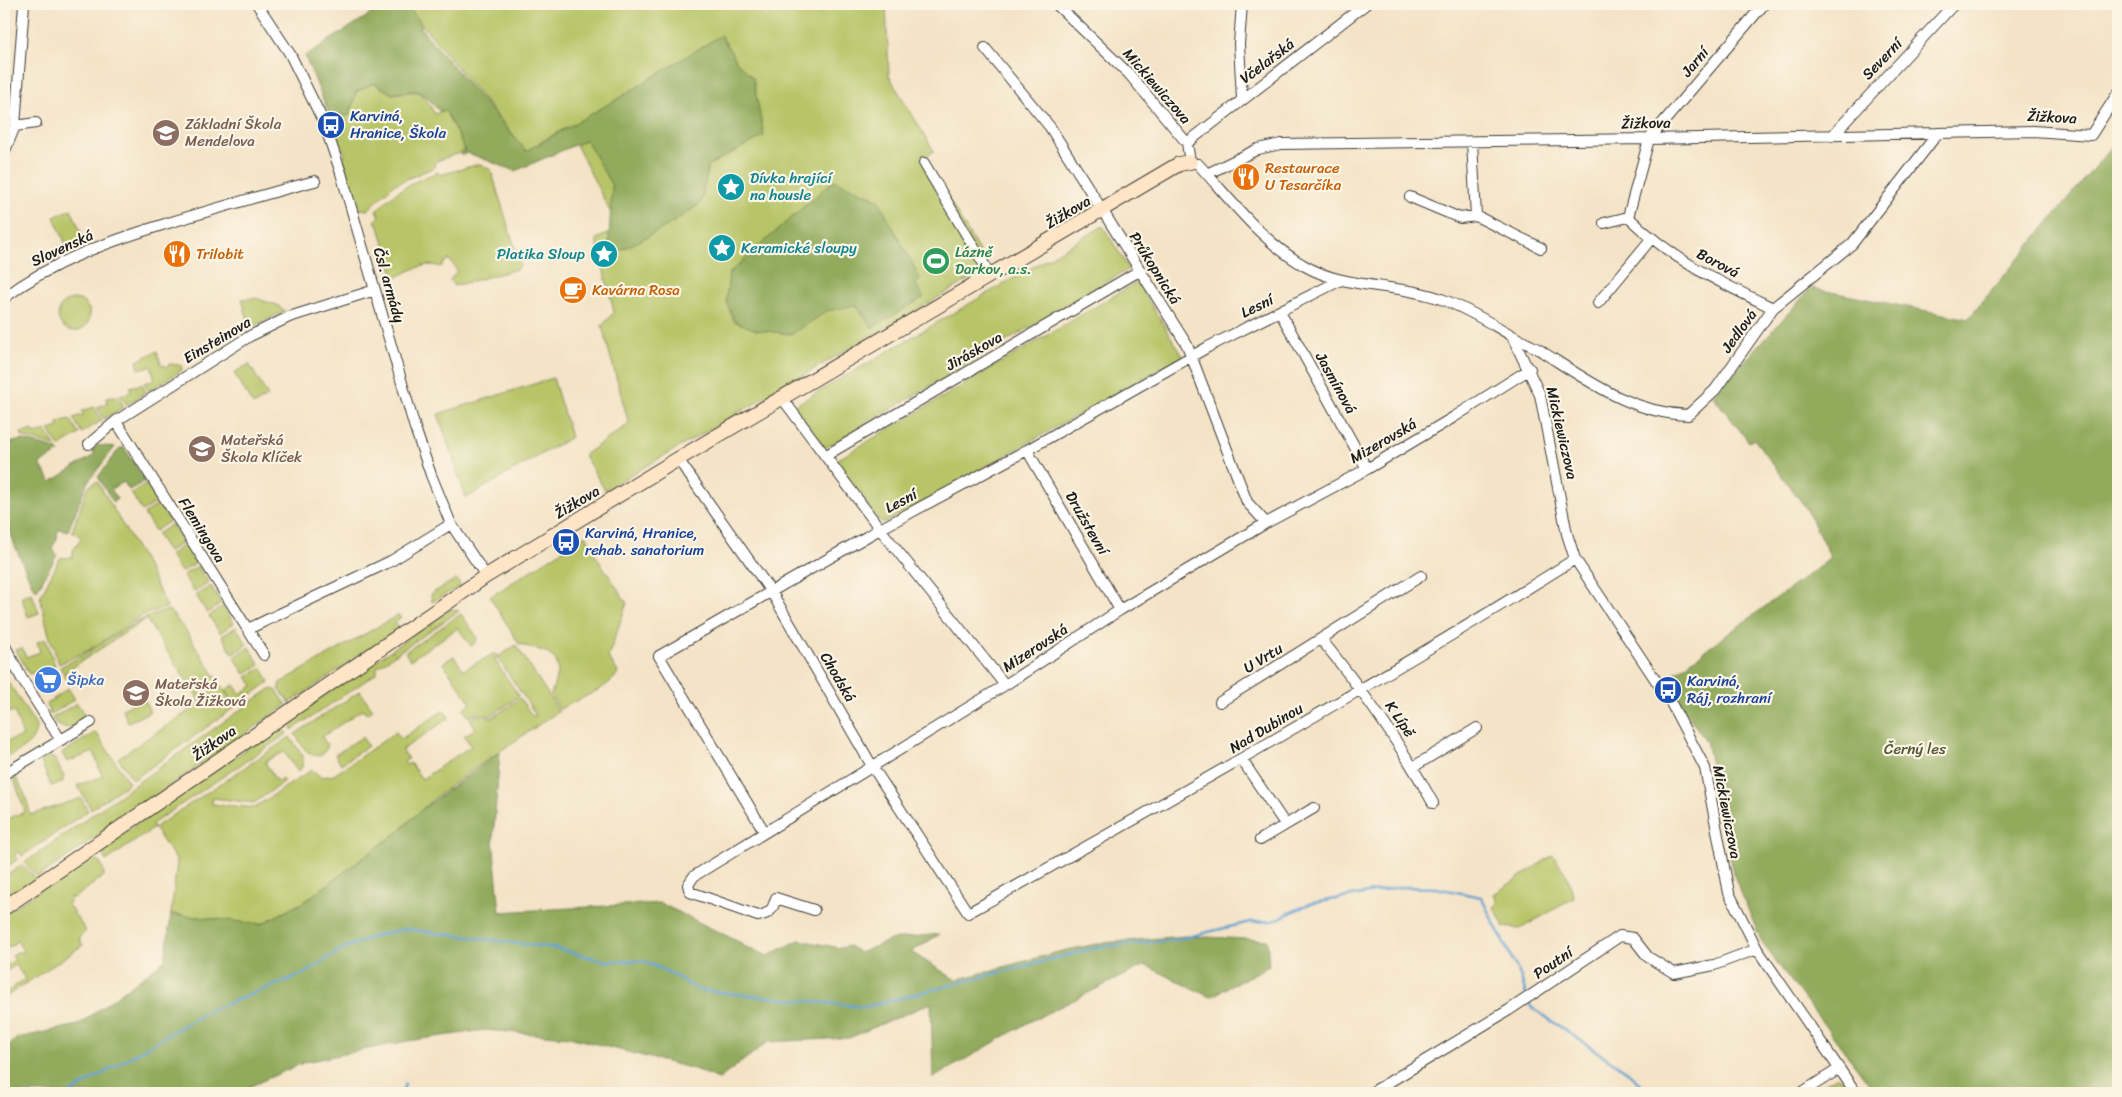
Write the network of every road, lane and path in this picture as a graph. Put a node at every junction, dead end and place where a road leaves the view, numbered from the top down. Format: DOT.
graph roads {
  1 [pos="24,4"];
  2 [pos="257,4"];
  3 [pos="1057,4"];
  4 [pos="1242,4"];
  5 [pos="1366,4"];
  6 [pos="1764,4"];
  7 [pos="1954,4"];
  8 [pos="985,48"];
  9 [pos="2118,94"];
  10 [pos="1242,98"];
  11 [pos="36,123"];
  12 [pos="14,126"];
  13 [pos="1938,133"];
  14 [pos="1832,136"];
  15 [pos="1649,139"];
  16 [pos="1472,142"];
  17 [pos="1187,143"];
  18 [pos="4,153"];
  19 [pos="1190,162"];
  20 [pos="924,163"];
  21 [pos="1207,174"];
  22 [pos="315,180"];
  23 [pos="1410,197"];
  24 [pos="1102,210"];
  25 [pos="1476,216"];
  26 [pos="1628,217"];
  27 [pos="1604,223"];
  28 [pos="1651,239"];
  29 [pos="1541,248"];
  30 [pos="985,266"];
  31 [pos="1139,271"];
  32 [pos="1341,280"];
  33 [pos="375,290"];
  34 [pos="4,298"];
  35 [pos="1598,303"];
  36 [pos="1773,308"];
  37 [pos="1280,312"];
  38 [pos="1512,335"];
  39 [pos="1193,357"];
  40 [pos="1530,369"];
  41 [pos="782,398"];
  42 [pos="116,421"];
  43 [pos="89,444"];
  44 [pos="1027,450"];
  45 [pos="825,456"];
  46 [pos="678,459"];
  47 [pos="1366,468"];
  48 [pos="1266,523"];
  49 [pos="451,524"];
  50 [pos="880,529"];
  51 [pos="1574,559"];
  52 [pos="486,576"];
  53 [pos="1421,576"];
  54 [pos="772,593"];
  55 [pos="1120,610"];
  56 [pos="248,630"];
  57 [pos="1321,639"];
  58 [pos="4,644"];
  59 [pos="264,655"];
  60 [pos="1005,685"];
  61 [pos="1361,688"];
  62 [pos="1220,702"];
  63 [pos="91,722"];
  64 [pos="1477,728"];
  65 [pos="60,740"];
  66 [pos="1242,760"];
  67 [pos="872,766"];
  68 [pos="1414,766"];
  69 [pos="4,774"];
  70 [pos="1433,803"];
  71 [pos="1314,808"];
  72 [pos="1285,824"];
  73 [pos="764,832"];
  74 [pos="1260,840"];
  75 [pos="4,908"];
  76 [pos="814,910"];
  77 [pos="968,913"];
  78 [pos="1757,949"];
  79 [pos="1839,1069"];
  80 [pos="1370,1093"];
  81 [pos="1801,1093"];
  82 [pos="1856,1093"];
  1 -- 12 [label="street"];
  2 -- 33 [label="street, Čsl. armády"];
  3 -- 17 [label="street, Mickiewiczova"];
  4 -- 10 [label="street"];
  5 -- 10 [label="street, Včelařská"];
  6 -- 15 [label="street, Jarní"];
  7 -- 14 [label="street, Severní"];
  8 -- 24 [label="street, Průkopnická"];
  9 -- 13 [label="street, Žižkova"];
  10 -- 17 [label="street, Včelařská"];
  11 -- 12 [label="street"];
  12 -- 18 [label="street"];
  13 -- 14 [label="street, Žižkova"];
  13 -- 36 [label="street, Jedlová"];
  14 -- 15 [label="street, Žižkova"];
  15 -- 16 [label="street, Žižkova"];
  15 -- 26 [label="street"];
  16 -- 21 [label="street, Žižkova"];
  16 -- 25 [label="street"];
  17 -- 19 [label="street, Mickiewiczova"];
  19 -- 21 [label="street"];
  19 -- 24 [label="street, Žižkova"];
  20 -- 30 [label="street"];
  21 -- 32 [label="street"];
  22 -- 34 [label="street, Slovenská"];
  23 -- 25 [label="street"];
  24 -- 31 [label="street, Průkopnická"];
  24 -- 41 [label="street, Žižkova"];
  25 -- 29 [label="street"];
  26 -- 27 [label="street"];
  26 -- 28 [label="street, Borová"];
  28 -- 35 [label="street"];
  28 -- 36 [label="street, Borová"];
  31 -- 39 [label="street, Průkopnická"];
  31 -- 45 [label="street, Jiráskova"];
  32 -- 37 [label="street, Lesní"];
  32 -- 38 [label="street"];
  33 -- 42 [label="street, Einsteinova"];
  33 -- 49 [label="street, Čsl. armády"];
  36 -- 38 [label="street, Jedlová"];
  37 -- 39 [label="street, Lesní"];
  37 -- 47 [label="street, Jasmínová"];
  38 -- 40 [label="street, Mickiewiczova"];
  39 -- 44 [label="street, Lesní"];
  39 -- 48 [label="street, Průkopnická"];
  40 -- 47 [label="street, Mizerovská"];
  40 -- 51 [label="street, Mickiewiczova"];
  41 -- 45 [label="street"];
  41 -- 46 [label="street, Žižkova"];
  42 -- 43 [label="street, Einsteinova"];
  42 -- 56 [label="street, Flemingova"];
  44 -- 50 [label="street, Lesní"];
  44 -- 55 [label="street, Družstevní"];
  45 -- 50 [label="street"];
  46 -- 52 [label="street, Žižkova"];
  46 -- 54 [label="street, Chodská"];
  47 -- 48 [label="street, Mizerovská"];
  48 -- 55 [label="street, Mizerovská"];
  49 -- 52 [label="street, Čsl. armády"];
  49 -- 56 [label="street"];
  50 -- 54 [label="street, Lesní"];
  50 -- 60 [label="street"];
  51 -- 61 [label="street, Nad Dubinou"];
  51 -- 78 [label="street, Mickiewiczova"];
  52 -- 75 [label="street, Žižkova"];
  53 -- 57 [label="street, U Vrtu"];
  54 -- 67 [label="street, Chodská"];
  54 -- 73 [label="street, Lesní"];
  55 -- 60 [label="street, Mizerovská"];
  56 -- 59 [label="street, Flemingova"];
  57 -- 61 [label="street"];
  57 -- 62 [label="street, U Vrtu"];
  58 -- 65 [label="street"];
  60 -- 67 [label="street, Mizerovská"];
  61 -- 66 [label="street, Nad Dubinou"];
  61 -- 68 [label="street, K Lípě"];
  63 -- 65 [label="street"];
  64 -- 68 [label="street"];
  65 -- 69 [label="street"];
  66 -- 72 [label="street"];
  66 -- 77 [label="street, Nad Dubinou"];
  67 -- 73 [label="street, Mizerovská"];
  67 -- 77 [label="street, Chodská"];
  68 -- 70 [label="street, K Lípě"];
  71 -- 72 [label="street"];
  72 -- 74 [label="street"];
  73 -- 76 [label="street, Mizerovská"];
  78 -- 79 [label="street, Mickiewiczova"];
  78 -- 80 [label="street, Poutní"];
  79 -- 81 [label="street"];
  79 -- 82 [label="street, Mickiewiczova"];
}
